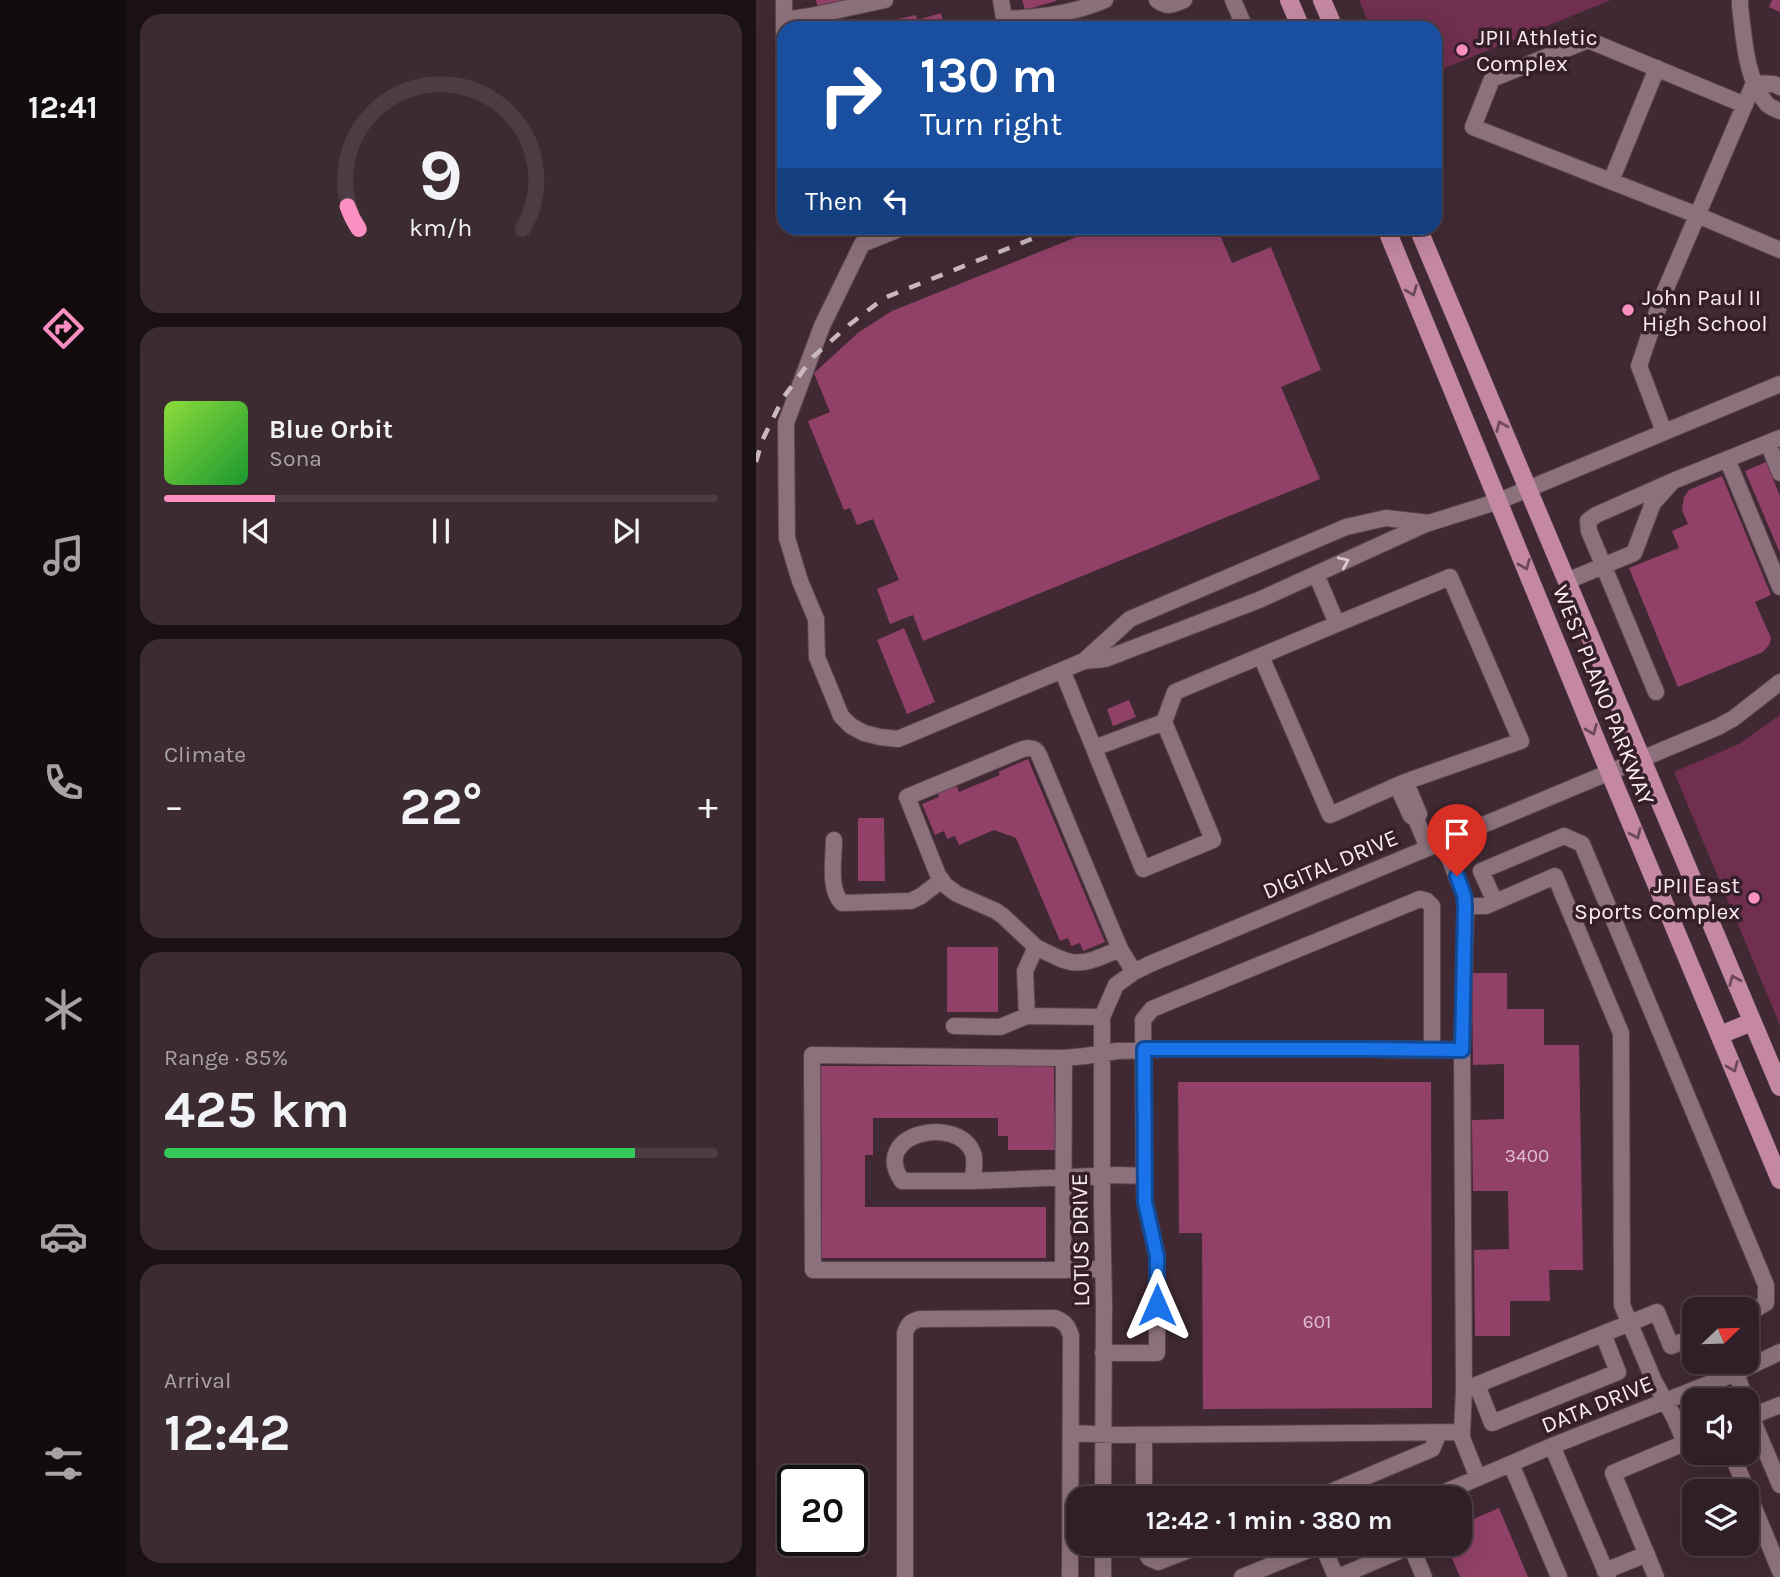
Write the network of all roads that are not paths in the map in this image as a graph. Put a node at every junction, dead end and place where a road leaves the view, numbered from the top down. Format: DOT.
graph roads {
  1 [pos="784,0"];
  2 [pos="885,0"];
  3 [pos="1001,0"];
  4 [pos="1105,0"];
  5 [pos="1157,0"];
  6 [pos="1184,0"];
  7 [pos="1233,0"];
  8 [pos="1289,0"];
  9 [pos="1322,0"];
  10 [pos="1740,0"];
  11 [pos="1068,12"];
  12 [pos="784,20"];
  13 [pos="1010,21"];
  14 [pos="1020,21"];
  15 [pos="1071,21"];
  16 [pos="1242,21"];
  17 [pos="1298,21"];
  18 [pos="1331,21"];
  19 [pos="1657,68"];
  20 [pos="1755,83"];
  21 [pos="1780,87"];
  22 [pos="1745,105"];
  23 [pos="1780,111"];
  24 [pos="1611,181"];
  25 [pos="1697,215"];
  26 [pos="884,235"];
  27 [pos="1389,235"];
  28 [pos="1421,235"];
  29 [pos="1780,250"];
  30 [pos="1780,384"];
  31 [pos="1664,432"];
  32 [pos="1774,440"];
  33 [pos="1727,459"];
  34 [pos="1780,472"];
  35 [pos="1673,481"];
  36 [pos="1527,489"];
  37 [pos="1499,502"];
  38 [pos="1429,523"];
  39 [pos="1604,566"];
  40 [pos="1316,574"];
  41 [pos="1567,581"];
  42 [pos="1780,587"];
  43 [pos="1337,624"];
  44 [pos="1261,656"];
  45 [pos="1084,661"];
  46 [pos="1062,670"];
  47 [pos="1780,682"];
  48 [pos="1656,692"];
  49 [pos="1164,722"];
  50 [pos="1094,748"];
  51 [pos="1642,758"];
  52 [pos="1609,771"];
  53 [pos="1402,784"];
  54 [pos="834,839"];
  55 [pos="1436,845"];
  56 [pos="942,880"];
  57 [pos="1495,902"];
  58 [pos="1465,906"];
  59 [pos="1036,947"];
  60 [pos="1120,949"];
  61 [pos="1134,972"];
  62 [pos="1116,985"];
  63 [pos="1027,1016"];
  64 [pos="1102,1017"];
  65 [pos="1752,1021"];
  66 [pos="954,1026"];
  67 [pos="1720,1035"];
  68 [pos="1144,1049"];
  69 [pos="1432,1050"];
  70 [pos="1462,1050"];
  71 [pos="1101,1054"];
  72 [pos="1064,1058"];
  73 [pos="1780,1087"];
  74 [pos="1102,1176"];
  75 [pos="1144,1176"];
  76 [pos="1063,1178"];
  77 [pos="1780,1180"];
  78 [pos="973,1181"];
  79 [pos="1103,1269"];
  80 [pos="1063,1270"];
  81 [pos="1759,1307"];
  82 [pos="1630,1323"];
  83 [pos="1602,1334"];
  84 [pos="1682,1342"];
  85 [pos="1780,1352"];
  86 [pos="1103,1353"];
  87 [pos="1759,1362"];
  88 [pos="1733,1374"];
  89 [pos="1470,1387"];
  90 [pos="1664,1400"];
  91 [pos="1780,1405"];
  92 [pos="1759,1413"];
  93 [pos="1682,1430"];
  94 [pos="1462,1432"];
  95 [pos="1071,1433"];
  96 [pos="1439,1433"];
  97 [pos="1759,1433"];
  98 [pos="1103,1434"];
  99 [pos="1144,1435"];
  100 [pos="1682,1444"];
  101 [pos="1552,1447"];
  102 [pos="1511,1464"];
  103 [pos="1736,1465"];
  104 [pos="1478,1478"];
  105 [pos="1780,1485"];
  106 [pos="1103,1486"];
  107 [pos="1144,1486"];
  108 [pos="1345,1486"];
  109 [pos="1459,1486"];
  110 [pos="1647,1554"];
  111 [pos="1103,1556"];
  112 [pos="1148,1556"];
  113 [pos="1173,1556"];
  114 [pos="1294,1556"];
  115 [pos="1328,1556"];
  116 [pos="1386,1556"];
  117 [pos="1415,1556"];
  118 [pos="1780,1572"];
  119 [pos="1607,1574"];
  120 [pos="905,1577"];
  121 [pos="1070,1577"];
  122 [pos="1103,1577"];
  123 [pos="1242,1577"];
  124 [pos="1337,1577"];
  125 [pos="1424,1577"];
  126 [pos="1559,1577"];
  127 [pos="1656,1577"];
  1 -- 12 [label="street"];
  2 -- 12 [label="street"];
  3 -- 13 [label="street"];
  4 -- 11 [label="street"];
  5 -- 6 [label="street"];
  7 -- 16 [label="street"];
  8 -- 17 [label="main road"];
  9 -- 18 [label="main road"];
  10 -- 20 [label="street"];
  11 -- 14 [label="street"];
  11 -- 15 [label="street"];
  19 -- 22 [label="street"];
  19 -- 24 [label="street"];
  19 -- 24 [label="street"];
  20 -- 21 [label="street"];
  20 -- 22 [label="street"];
  20 -- 23 [label="street"];
  22 -- 25 [label="street"];
  24 -- 25 [label="street"];
  25 -- 29 [label="street"];
  25 -- 31 [label="street"];
  26 -- 46 [label="street"];
  27 -- 37 [label="main road, WEST PLANO PARKWAY, one-way"];
  36 -- 28 [label="main road, WEST PLANO PARKWAY, one-way"];
  30 -- 31 [label="street"];
  31 -- 36 [label="street"];
  32 -- 33 [label="street"];
  32 -- 34 [label="street"];
  33 -- 35 [label="street"];
  33 -- 42 [label="street"];
  35 -- 39 [label="street"];
  35 -- 39 [label="street"];
  36 -- 37 [label="street"];
  36 -- 41 [label="main road, WEST PLANO PARKWAY"];
  37 -- 38 [label="street"];
  37 -- 52 [label="main road, WEST PLANO PARKWAY, one-way"];
  40 -- 38 [label="street, one-way"];
  38 -- 45 [label="street"];
  39 -- 41 [label="street"];
  39 -- 48 [label="street"];
  40 -- 43 [label="street"];
  40 -- 45 [label="street"];
  41 -- 51 [label="main road, WEST PLANO PARKWAY"];
  43 -- 44 [label="street"];
  43 -- 53 [label="street"];
  44 -- 49 [label="street"];
  44 -- 53 [label="street"];
  45 -- 46 [label="street"];
  46 -- 50 [label="street"];
  47 -- 51 [label="street, DIGITAL DRIVE"];
  49 -- 50 [label="street"];
  49 -- 50 [label="street"];
  51 -- 52 [label="street, DIGITAL DRIVE"];
  65 -- 51 [label="main road, WEST PLANO PARKWAY, one-way"];
  52 -- 55 [label="street, DIGITAL DRIVE"];
  52 -- 67 [label="main road, WEST PLANO PARKWAY, one-way"];
  53 -- 55 [label="street"];
  54 -- 56 [label="street"];
  55 -- 58 [label="street"];
  55 -- 61 [label="street, DIGITAL DRIVE"];
  56 -- 59 [label="street"];
  56 -- 60 [label="street"];
  57 -- 58 [label="street"];
  57 -- 81 [label="street"];
  57 -- 82 [label="street"];
  58 -- 70 [label="street"];
  59 -- 60 [label="street"];
  59 -- 63 [label="street"];
  60 -- 61 [label="street"];
  61 -- 62 [label="street, DIGITAL DRIVE"];
  62 -- 64 [label="street, LOTUS DRIVE"];
  63 -- 64 [label="street"];
  63 -- 66 [label="street"];
  64 -- 71 [label="street, LOTUS DRIVE"];
  65 -- 67 [label="main road"];
  65 -- 73 [label="main road, WEST PLANO PARKWAY"];
  67 -- 77 [label="main road, WEST PLANO PARKWAY, one-way"];
  68 -- 69 [label="street"];
  68 -- 69 [label="street"];
  68 -- 71 [label="street"];
  68 -- 75 [label="street"];
  69 -- 70 [label="street"];
  70 -- 89 [label="street"];
  71 -- 72 [label="street"];
  71 -- 74 [label="street, LOTUS DRIVE"];
  72 -- 76 [label="street"];
  72 -- 80 [label="street"];
  74 -- 75 [label="street"];
  74 -- 76 [label="street"];
  74 -- 79 [label="street, LOTUS DRIVE"];
  75 -- 86 [label="street"];
  76 -- 78 [label="street"];
  76 -- 80 [label="street"];
  78 -- 78 [label="street"];
  79 -- 80 [label="street"];
  79 -- 86 [label="street, LOTUS DRIVE"];
  82 -- 83 [label="street"];
  82 -- 84 [label="street"];
  82 -- 90 [label="street"];
  83 -- 89 [label="street"];
  83 -- 89 [label="street"];
  85 -- 87 [label="street, DATA DRIVE"];
  86 -- 98 [label="street, LOTUS DRIVE"];
  88 -- 90 [label="street, DATA DRIVE"];
  89 -- 94 [label="street"];
  90 -- 93 [label="street"];
  90 -- 101 [label="street, DATA DRIVE"];
  91 -- 92 [label="street"];
  94 -- 96 [label="street"];
  94 -- 104 [label="street"];
  95 -- 98 [label="street"];
  95 -- 120 [label="street"];
  95 -- 121 [label="street"];
  96 -- 99 [label="street"];
  96 -- 108 [label="street"];
  97 -- 105 [label="street"];
  98 -- 99 [label="street"];
  98 -- 106 [label="street, LOTUS DRIVE"];
  99 -- 107 [label="street"];
  100 -- 110 [label="street"];
  101 -- 102 [label="street, DATA DRIVE"];
  101 -- 119 [label="street"];
  102 -- 104 [label="street, DATA DRIVE"];
  102 -- 126 [label="street"];
  103 -- 118 [label="street"];
  104 -- 109 [label="street, DATA DRIVE"];
  110 -- 119 [label="street"];
  110 -- 127 [label="street"];
  111 -- 122 [label="street"];
  112 -- 113 [label="street"];
  114 -- 123 [label="street"];
  115 -- 124 [label="street"];
  116 -- 124 [label="street"];
  117 -- 125 [label="street"];
}
